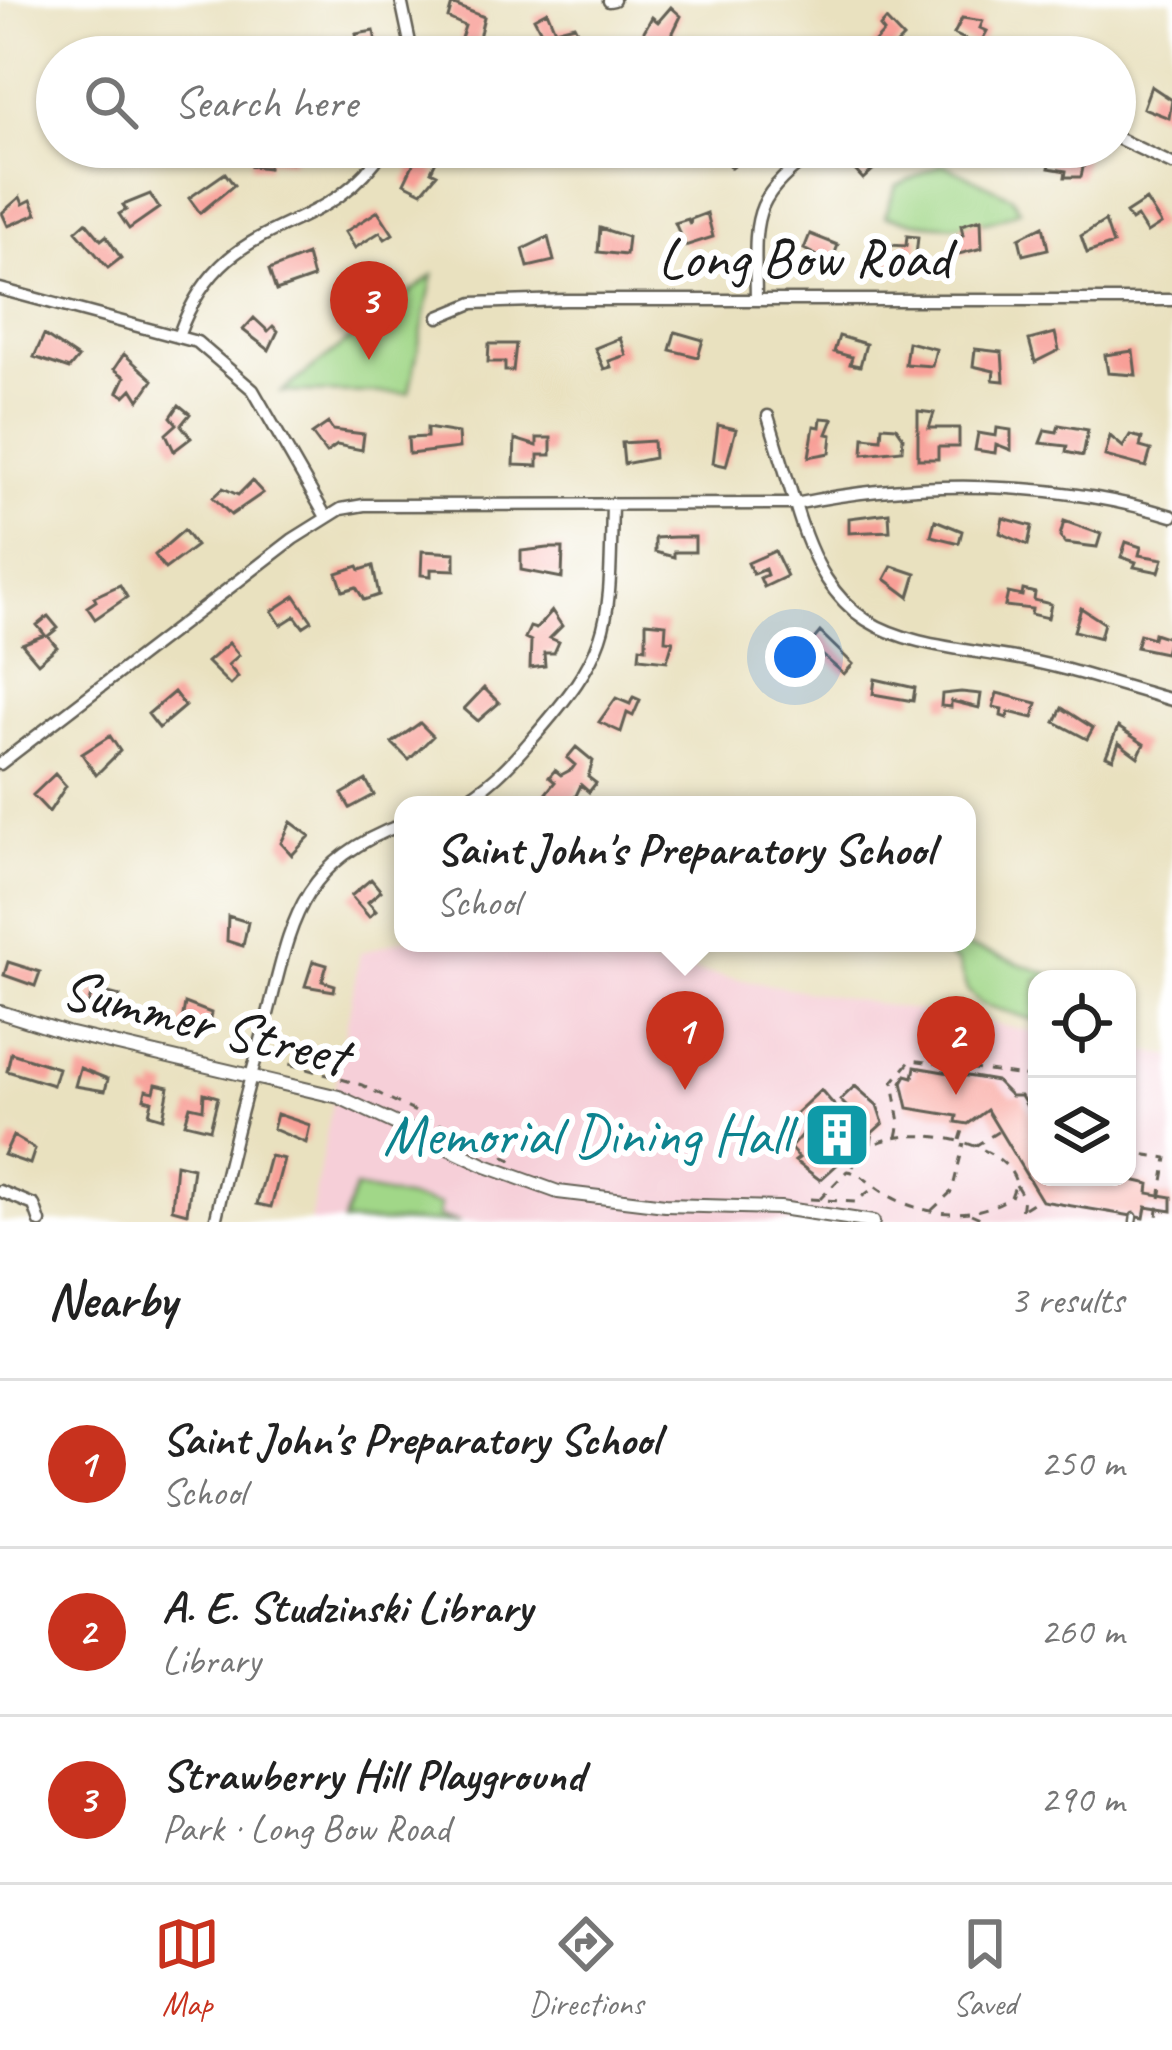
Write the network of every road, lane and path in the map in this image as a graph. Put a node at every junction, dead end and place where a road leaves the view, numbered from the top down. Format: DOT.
graph roads {
  1 [pos="401,0"];
  2 [pos="409,36"];
  3 [pos="1136,147"];
  4 [pos="1172,164"];
  5 [pos="364,168"];
  6 [pos="794,168"];
  7 [pos="0,289"];
  8 [pos="756,300"];
  9 [pos="1172,300"];
  10 [pos="439,317"];
  11 [pos="179,334"];
  12 [pos="768,416"];
  13 [pos="612,504"];
  14 [pos="794,504"];
  15 [pos="1172,516"];
  16 [pos="326,517"];
  17 [pos="1172,700"];
  18 [pos="0,764"];
  19 [pos="469,796"];
  20 [pos="394,828"];
  21 [pos="0,1012"];
  22 [pos="272,1059"];
  23 [pos="250,1076"];
  24 [pos="1028,1079"];
  25 [pos="964,1124"];
  26 [pos="999,1131"];
  27 [pos="873,1132"];
  28 [pos="896,1138"];
  29 [pos="962,1142"];
  30 [pos="870,1146"];
  31 [pos="974,1147"];
  32 [pos="850,1148"];
  33 [pos="858,1154"];
  34 [pos="1136,1154"];
  35 [pos="532,1170"];
  36 [pos="852,1171"];
  37 [pos="1028,1181"];
  38 [pos="1017,1186"];
  39 [pos="875,1187"];
  40 [pos="0,1191"];
  41 [pos="797,1198"];
  42 [pos="1040,1198"];
  43 [pos="819,1200"];
  44 [pos="904,1203"];
  45 [pos="1022,1208"];
  46 [pos="929,1211"];
  47 [pos="970,1212"];
  48 [pos="901,1215"];
  49 [pos="925,1221"];
  50 [pos="40,1222"];
  51 [pos="215,1222"];
  52 [pos="873,1222"];
  53 [pos="989,1222"];
  54 [pos="1020,1222"];
  55 [pos="1156,1222"];
  1 -- 2 [label="street"];
  3 -- 4 [label="street"];
  5 -- 11 [label="street"];
  6 -- 8 [label="street"];
  7 -- 11 [label="street"];
  8 -- 9 [label="street, Long Bow Road"];
  8 -- 10 [label="street, Long Bow Road"];
  11 -- 16 [label="street"];
  12 -- 14 [label="street"];
  13 -- 14 [label="street"];
  13 -- 16 [label="street"];
  13 -- 19 [label="street"];
  14 -- 15 [label="street"];
  14 -- 17 [label="street"];
  16 -- 18 [label="street"];
  20 -- 23 [label="street"];
  21 -- 23 [label="street, Summer Street"];
  22 -- 35 [label="path"];
  23 -- 51 [label="street"];
  23 -- 52 [label="street, Summer Street"];
  24 -- 28 [label="path"];
  25 -- 29 [label="path"];
  26 -- 31 [label="path"];
  27 -- 30 [label="path"];
  28 -- 29 [label="path"];
  28 -- 30 [label="path"];
  29 -- 31 [label="path"];
  29 -- 46 [label="path"];
  30 -- 33 [label="path"];
  31 -- 38 [label="path"];
  32 -- 33 [label="path"];
  33 -- 36 [label="path"];
  34 -- 55 [label="path"];
  36 -- 39 [label="path"];
  36 -- 43 [label="path"];
  37 -- 38 [label="path"];
  38 -- 45 [label="path"];
  38 -- 47 [label="path"];
  39 -- 43 [label="path"];
  39 -- 44 [label="path"];
  40 -- 50 [label="street"];
  41 -- 43 [label="path"];
  42 -- 45 [label="path"];
  44 -- 46 [label="path"];
  44 -- 48 [label="path"];
  45 -- 54 [label="path"];
  46 -- 47 [label="path"];
  46 -- 49 [label="path"];
  47 -- 53 [label="path"];
}
